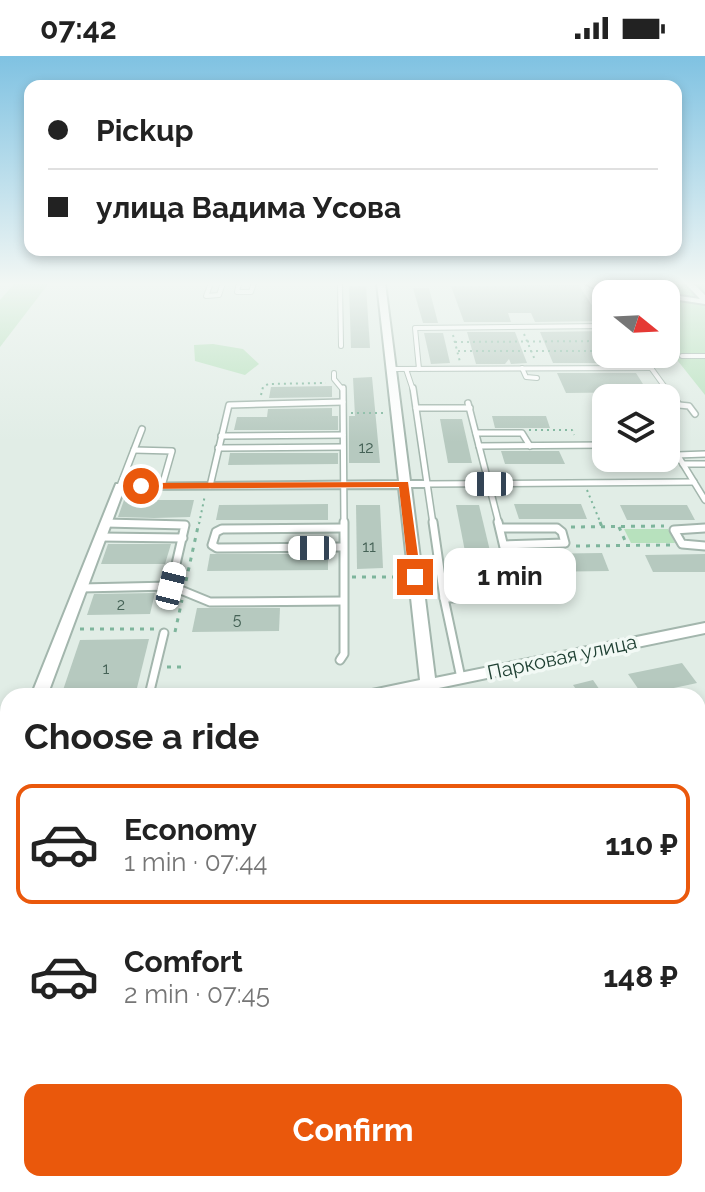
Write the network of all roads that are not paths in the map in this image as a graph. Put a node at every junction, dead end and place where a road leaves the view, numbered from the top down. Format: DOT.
graph roads {
  1 [pos="341,336"];
  2 [pos="387,336"];
  3 [pos="414,336"];
  4 [pos="341,346"];
  5 [pos="682,356"];
  6 [pos="705,356"];
  7 [pos="522,368"];
  8 [pos="592,368"];
  9 [pos="652,368"];
  10 [pos="391,369"];
  11 [pos="406,369"];
  12 [pos="419,369"];
  13 [pos="334,373"];
  14 [pos="537,378"];
  15 [pos="664,384"];
  16 [pos="343,402"];
  17 [pos="680,405"];
  18 [pos="416,408"];
  19 [pos="695,414"];
  20 [pos="142,429"];
  21 [pos="476,433"];
  22 [pos="343,435"];
  23 [pos="221,436"];
  24 [pos="592,445"];
  25 [pos="479,446"];
  26 [pos="530,446"];
  27 [pos="343,447"];
  28 [pos="218,448"];
  29 [pos="134,450"];
  30 [pos="705,454"];
  31 [pos="680,455"];
  32 [pos="680,460"];
  33 [pos="683,464"];
  34 [pos="705,464"];
  35 [pos="694,482"];
  36 [pos="404,484"];
  37 [pos="427,484"];
  38 [pos="489,484"];
  39 [pos="343,485"];
  40 [pos="120,486"];
  41 [pos="162,486"];
  42 [pos="210,486"];
  43 [pos="705,500"];
  44 [pos="106,523"];
  45 [pos="343,528"];
  46 [pos="500,528"];
  47 [pos="705,528"];
  48 [pos="100,537"];
  49 [pos="183,538"];
  50 [pos="504,545"];
  51 [pos="705,546"];
  52 [pos="343,547"];
  53 [pos="171,586"];
  54 [pos="80,588"];
  55 [pos="444,598"];
  56 [pos="343,601"];
  57 [pos="705,628"];
  58 [pos="164,633"];
  59 [pos="340,660"];
  60 [pos="461,678"];
  61 [pos="428,685"];
  62 [pos="42,688"];
  63 [pos="151,688"];
  64 [pos="413,688"];
  1 -- 4 [label="lane"];
  2 -- 10 [label="street"];
  3 -- 12 [label="lane"];
  5 -- 6 [label="lane"];
  7 -- 8 [label="lane"];
  7 -- 12 [label="lane"];
  7 -- 14 [label="lane"];
  9 -- 15 [label="lane"];
  10 -- 11 [label="lane"];
  10 -- 36 [label="street"];
  11 -- 12 [label="lane"];
  11 -- 18 [label="lane"];
  13 -- 16 [label="lane"];
  16 -- 22 [label="lane"];
  16 -- 23 [label="lane"];
  17 -- 19 [label="lane"];
  18 -- 21 [label="lane"];
  18 -- 37 [label="lane"];
  20 -- 29 [label="lane"];
  21 -- 25 [label="lane"];
  21 -- 26 [label="lane"];
  22 -- 23 [label="lane"];
  22 -- 27 [label="lane"];
  23 -- 28 [label="lane"];
  24 -- 26 [label="lane"];
  25 -- 26 [label="lane"];
  25 -- 38 [label="lane"];
  27 -- 28 [label="lane"];
  27 -- 39 [label="lane"];
  28 -- 42 [label="lane"];
  29 -- 40 [label="lane"];
  29 -- 41 [label="lane"];
  30 -- 31 [label="lane"];
  32 -- 33 [label="lane"];
  33 -- 34 [label="lane"];
  33 -- 35 [label="lane"];
  35 -- 38 [label="lane"];
  35 -- 43 [label="lane"];
  36 -- 37 [label="street"];
  36 -- 39 [label="street"];
  36 -- 61 [label="street"];
  37 -- 38 [label="lane"];
  37 -- 55 [label="lane"];
  38 -- 46 [label="lane"];
  39 -- 42 [label="street"];
  39 -- 45 [label="lane"];
  40 -- 41 [label="street"];
  40 -- 44 [label="street"];
  41 -- 42 [label="street"];
  44 -- 48 [label="street"];
  44 -- 49 [label="lane"];
  45 -- 52 [label="lane"];
  45 -- 52 [label="lane"];
  46 -- 50 [label="lane"];
  46 -- 50 [label="lane"];
  47 -- 51 [label="lane"];
  48 -- 49 [label="lane"];
  48 -- 54 [label="street"];
  49 -- 53 [label="lane"];
  50 -- 55 [label="lane"];
  52 -- 56 [label="lane"];
  53 -- 54 [label="lane"];
  53 -- 56 [label="lane"];
  54 -- 62 [label="street"];
  55 -- 60 [label="lane"];
  56 -- 59 [label="lane"];
  57 -- 60 [label="street, Парковая улица"];
  58 -- 63 [label="lane"];
  60 -- 61 [label="street, Парковая улица"];
  61 -- 64 [label="street, Парковая улица"];
}
